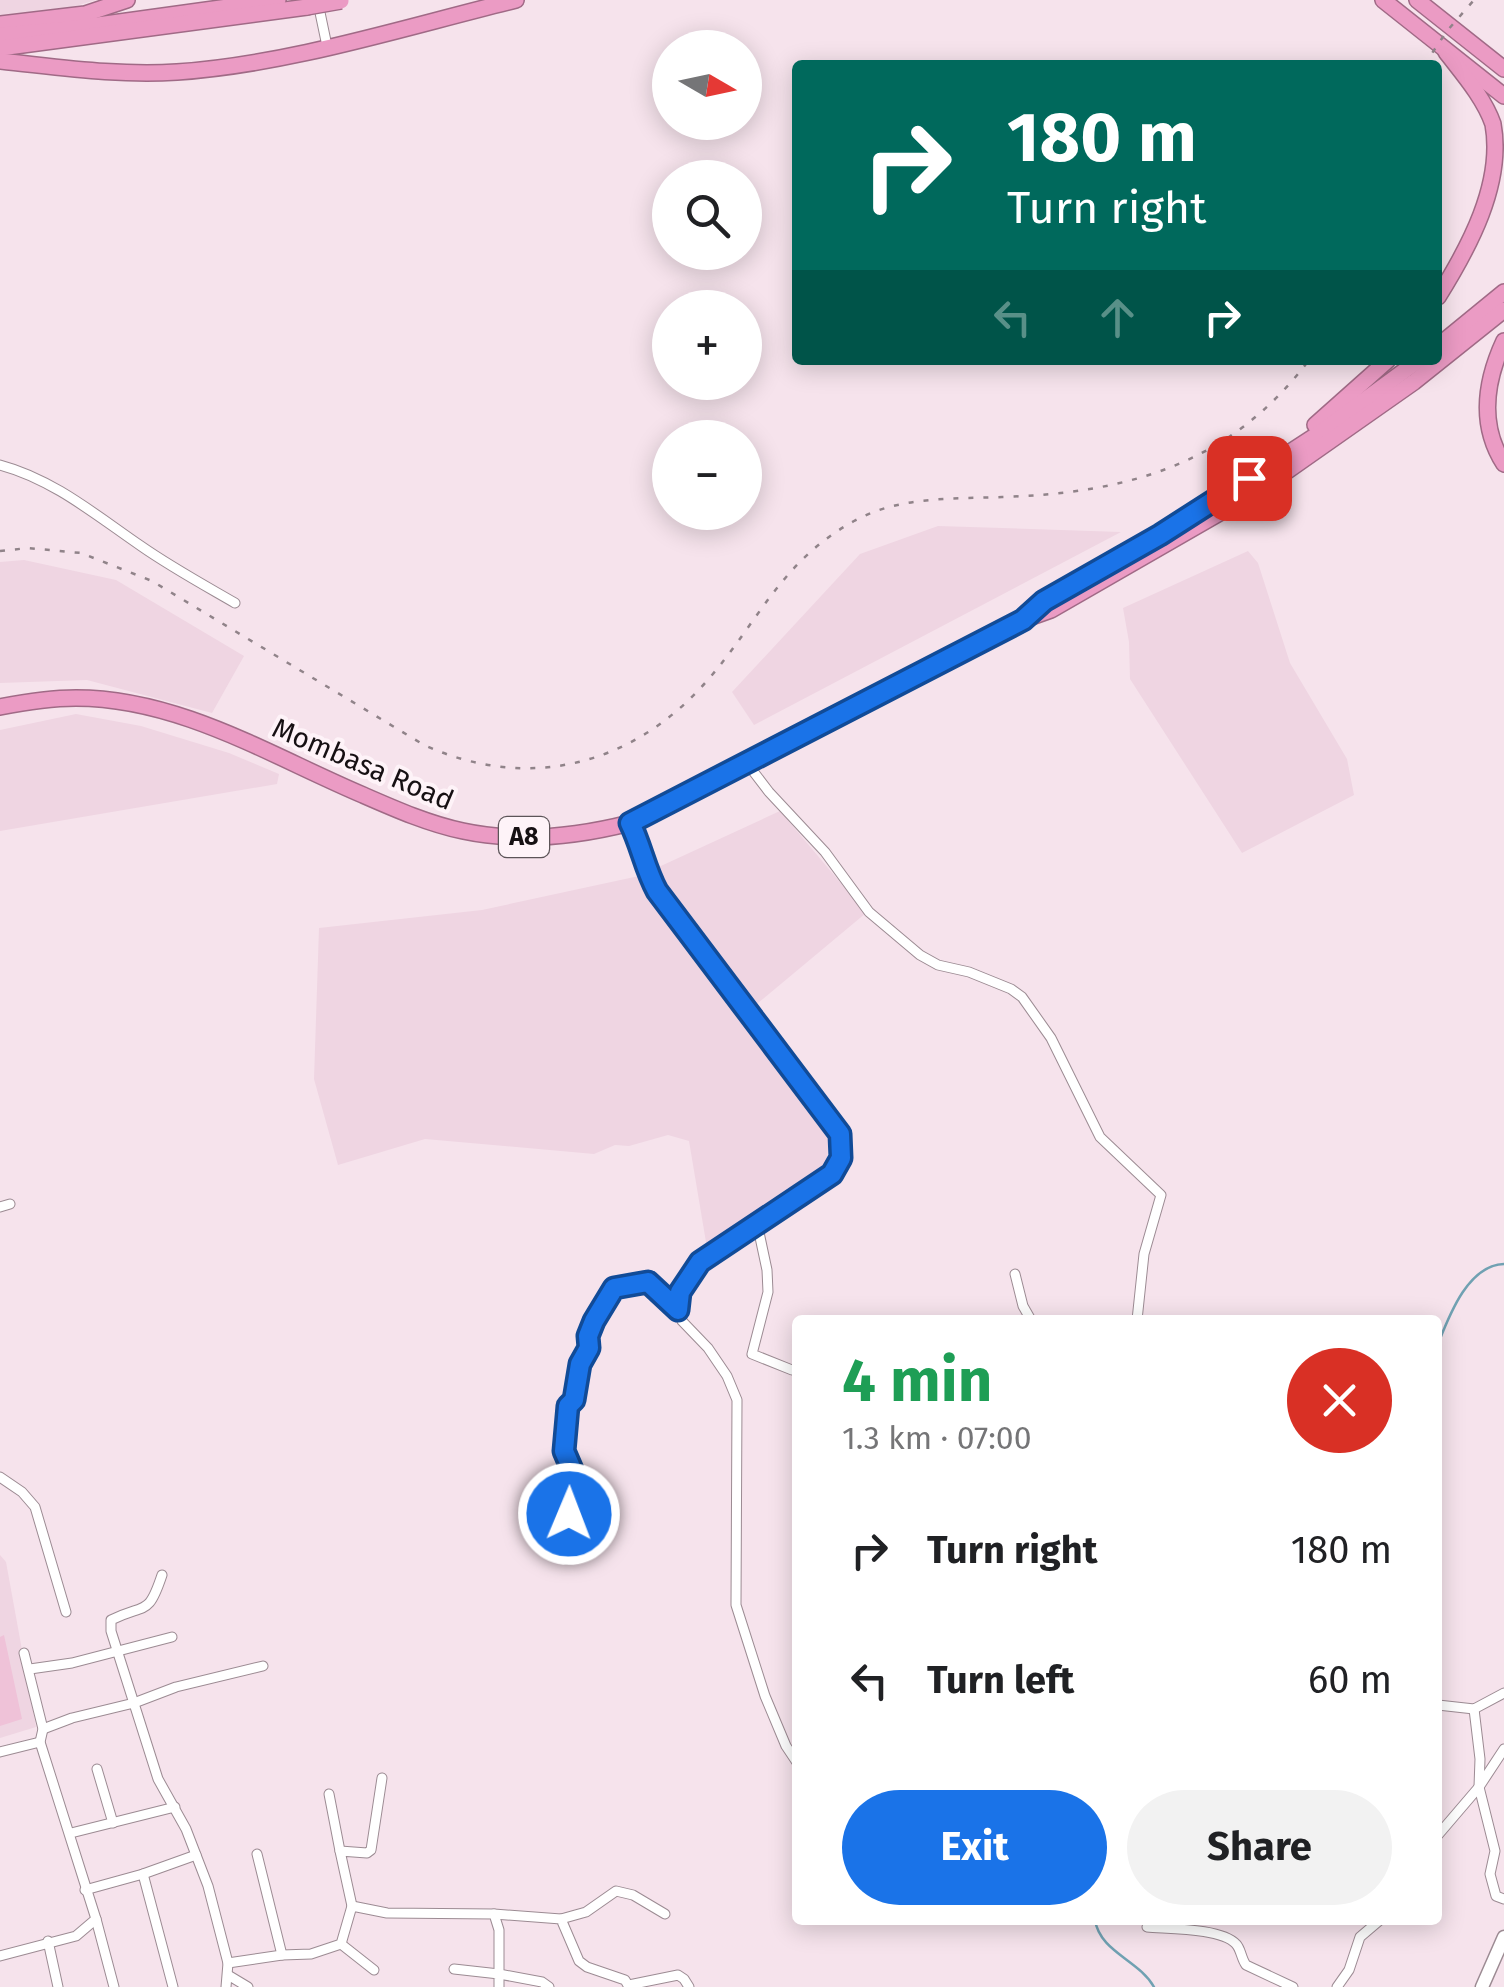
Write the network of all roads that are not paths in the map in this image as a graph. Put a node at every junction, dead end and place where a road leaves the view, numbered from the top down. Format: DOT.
graph roads {
  1 [pos="126,0"];
  2 [pos="278,0"];
  3 [pos="348,0"];
  4 [pos="516,0"];
  5 [pos="1383,0"];
  6 [pos="1417,0"];
  7 [pos="341,1"];
  8 [pos="313,3"];
  9 [pos="0,24"];
  10 [pos="0,35"];
  11 [pos="1463,37"];
  12 [pos="326,46"];
  13 [pos="0,48"];
  14 [pos="1446,52"];
  15 [pos="1504,58"];
  16 [pos="0,62"];
  17 [pos="1504,69"];
  18 [pos="1504,96"];
  19 [pos="1442,291"];
  20 [pos="1504,292"];
  21 [pos="1504,310"];
  22 [pos="1504,341"];
  23 [pos="1442,343"];
  24 [pos="1442,360"];
  25 [pos="1382,365"];
  26 [pos="1412,365"];
  27 [pos="1435,365"];
  28 [pos="1286,452"];
  29 [pos="1504,464"];
  30 [pos="0,465"];
  31 [pos="235,603"];
  32 [pos="1023,620"];
  33 [pos="0,707"];
  34 [pos="746,762"];
  35 [pos="630,823"];
  36 [pos="757,1224"];
  37 [pos="1015,1274"];
  38 [pos="678,1310"];
  39 [pos="1028,1315"];
  40 [pos="1138,1315"];
  41 [pos="792,1370"];
  42 [pos="0,1477"];
  43 [pos="566,1559"];
  44 [pos="162,1575"];
  45 [pos="66,1612"];
  46 [pos="172,1636"];
  47 [pos="115,1650"];
  48 [pos="24,1653"];
  49 [pos="263,1666"];
  50 [pos="30,1668"];
  51 [pos="1504,1693"];
  52 [pos="134,1703"];
  53 [pos="1442,1705"];
  54 [pos="1474,1709"];
  55 [pos="43,1729"];
  56 [pos="40,1742"];
  57 [pos="1504,1749"];
  58 [pos="0,1752"];
  59 [pos="792,1755"];
  60 [pos="97,1770"];
  61 [pos="382,1778"];
  62 [pos="1479,1787"];
  63 [pos="329,1794"];
  64 [pos="175,1808"];
  65 [pos="113,1823"];
  66 [pos="1442,1830"];
  67 [pos="71,1834"];
  68 [pos="340,1851"];
  69 [pos="257,1854"];
  70 [pos="196,1855"];
  71 [pos="143,1874"];
  72 [pos="85,1890"];
  73 [pos="1504,1899"];
  74 [pos="352,1906"];
  75 [pos="494,1914"];
  76 [pos="665,1914"];
  77 [pos="96,1919"];
  78 [pos="561,1919"];
  79 [pos="1374,1925"];
  80 [pos="1147,1928"];
  81 [pos="1504,1937"];
  82 [pos="48,1941"];
  83 [pos="341,1944"];
  84 [pos="282,1955"];
  85 [pos="0,1956"];
  86 [pos="228,1963"];
  87 [pos="454,1969"];
  88 [pos="374,1970"];
  89 [pos="499,1974"];
  90 [pos="228,1975"];
  91 [pos="629,1986"];
  92 [pos="58,1987"];
  93 [pos="114,1987"];
  94 [pos="172,1987"];
  95 [pos="226,1987"];
  96 [pos="248,1987"];
  97 [pos="499,1987"];
  98 [pos="549,1987"];
  99 [pos="688,1987"];
  100 [pos="1293,1987"];
  101 [pos="1337,1987"];
  102 [pos="1482,1987"];
  1 -- 9 [label="highway"];
  2 -- 10 [label="highway"];
  3 -- 7 [label="highway"];
  4 -- 12 [label="highway"];
  5 -- 14 [label="highway"];
  6 -- 11 [label="highway"];
  7 -- 8 [label="highway, bridge"];
  8 -- 12 [label="street"];
  8 -- 13 [label="highway"];
  11 -- 15 [label="highway"];
  11 -- 17 [label="highway"];
  12 -- 16 [label="highway"];
  14 -- 18 [label="highway"];
  14 -- 19 [label="highway"];
  20 -- 23 [label="highway"];
  21 -- 24 [label="highway, Mombasa Road / A8"];
  22 -- 29 [label="highway"];
  25 -- 28 [label="highway"];
  26 -- 28 [label="highway, Mombasa Road / A8"];
  27 -- 32 [label="highway, Mombasa Road / A8"];
  28 -- 32 [label="highway, Mombasa Road / A8"];
  30 -- 31 [label="street"];
  32 -- 34 [label="highway, Mombasa Road / A8"];
  33 -- 35 [label="highway, Mombasa Road / A8"];
  34 -- 35 [label="highway, Mombasa Road / A8"];
  34 -- 40 [label="street"];
  35 -- 36 [label="street"];
  36 -- 38 [label="street"];
  36 -- 41 [label="street"];
  37 -- 39 [label="street"];
  38 -- 43 [label="street"];
  38 -- 59 [label="street"];
  42 -- 45 [label="street"];
  44 -- 47 [label="street"];
  46 -- 47 [label="street"];
  47 -- 50 [label="street"];
  47 -- 52 [label="street"];
  48 -- 50 [label="street"];
  49 -- 52 [label="street"];
  50 -- 55 [label="street"];
  51 -- 54 [label="street"];
  52 -- 55 [label="street"];
  52 -- 64 [label="street"];
  53 -- 54 [label="street"];
  54 -- 62 [label="street"];
  55 -- 56 [label="street"];
  56 -- 58 [label="street"];
  56 -- 67 [label="street"];
  57 -- 62 [label="street"];
  60 -- 65 [label="street"];
  61 -- 68 [label="street"];
  62 -- 66 [label="street"];
  62 -- 73 [label="street"];
  63 -- 68 [label="street"];
  64 -- 65 [label="street"];
  64 -- 70 [label="street"];
  65 -- 67 [label="street"];
  67 -- 72 [label="street"];
  68 -- 74 [label="street"];
  69 -- 84 [label="street"];
  70 -- 71 [label="street"];
  70 -- 86 [label="street"];
  71 -- 72 [label="street"];
  71 -- 94 [label="street"];
  72 -- 77 [label="street"];
  74 -- 75 [label="street"];
  74 -- 83 [label="street"];
  75 -- 78 [label="street"];
  75 -- 89 [label="street"];
  76 -- 78 [label="street"];
  77 -- 82 [label="street"];
  77 -- 93 [label="street"];
  78 -- 91 [label="street"];
  79 -- 101 [label="street"];
  80 -- 100 [label="street"];
  81 -- 102 [label="main road"];
  82 -- 85 [label="street"];
  82 -- 92 [label="street"];
  83 -- 84 [label="street"];
  83 -- 88 [label="street"];
  84 -- 86 [label="street"];
  86 -- 90 [label="street"];
  87 -- 89 [label="street"];
  89 -- 97 [label="street"];
  89 -- 98 [label="street"];
  90 -- 95 [label="street"];
  90 -- 96 [label="street"];
  91 -- 99 [label="street"];
}
